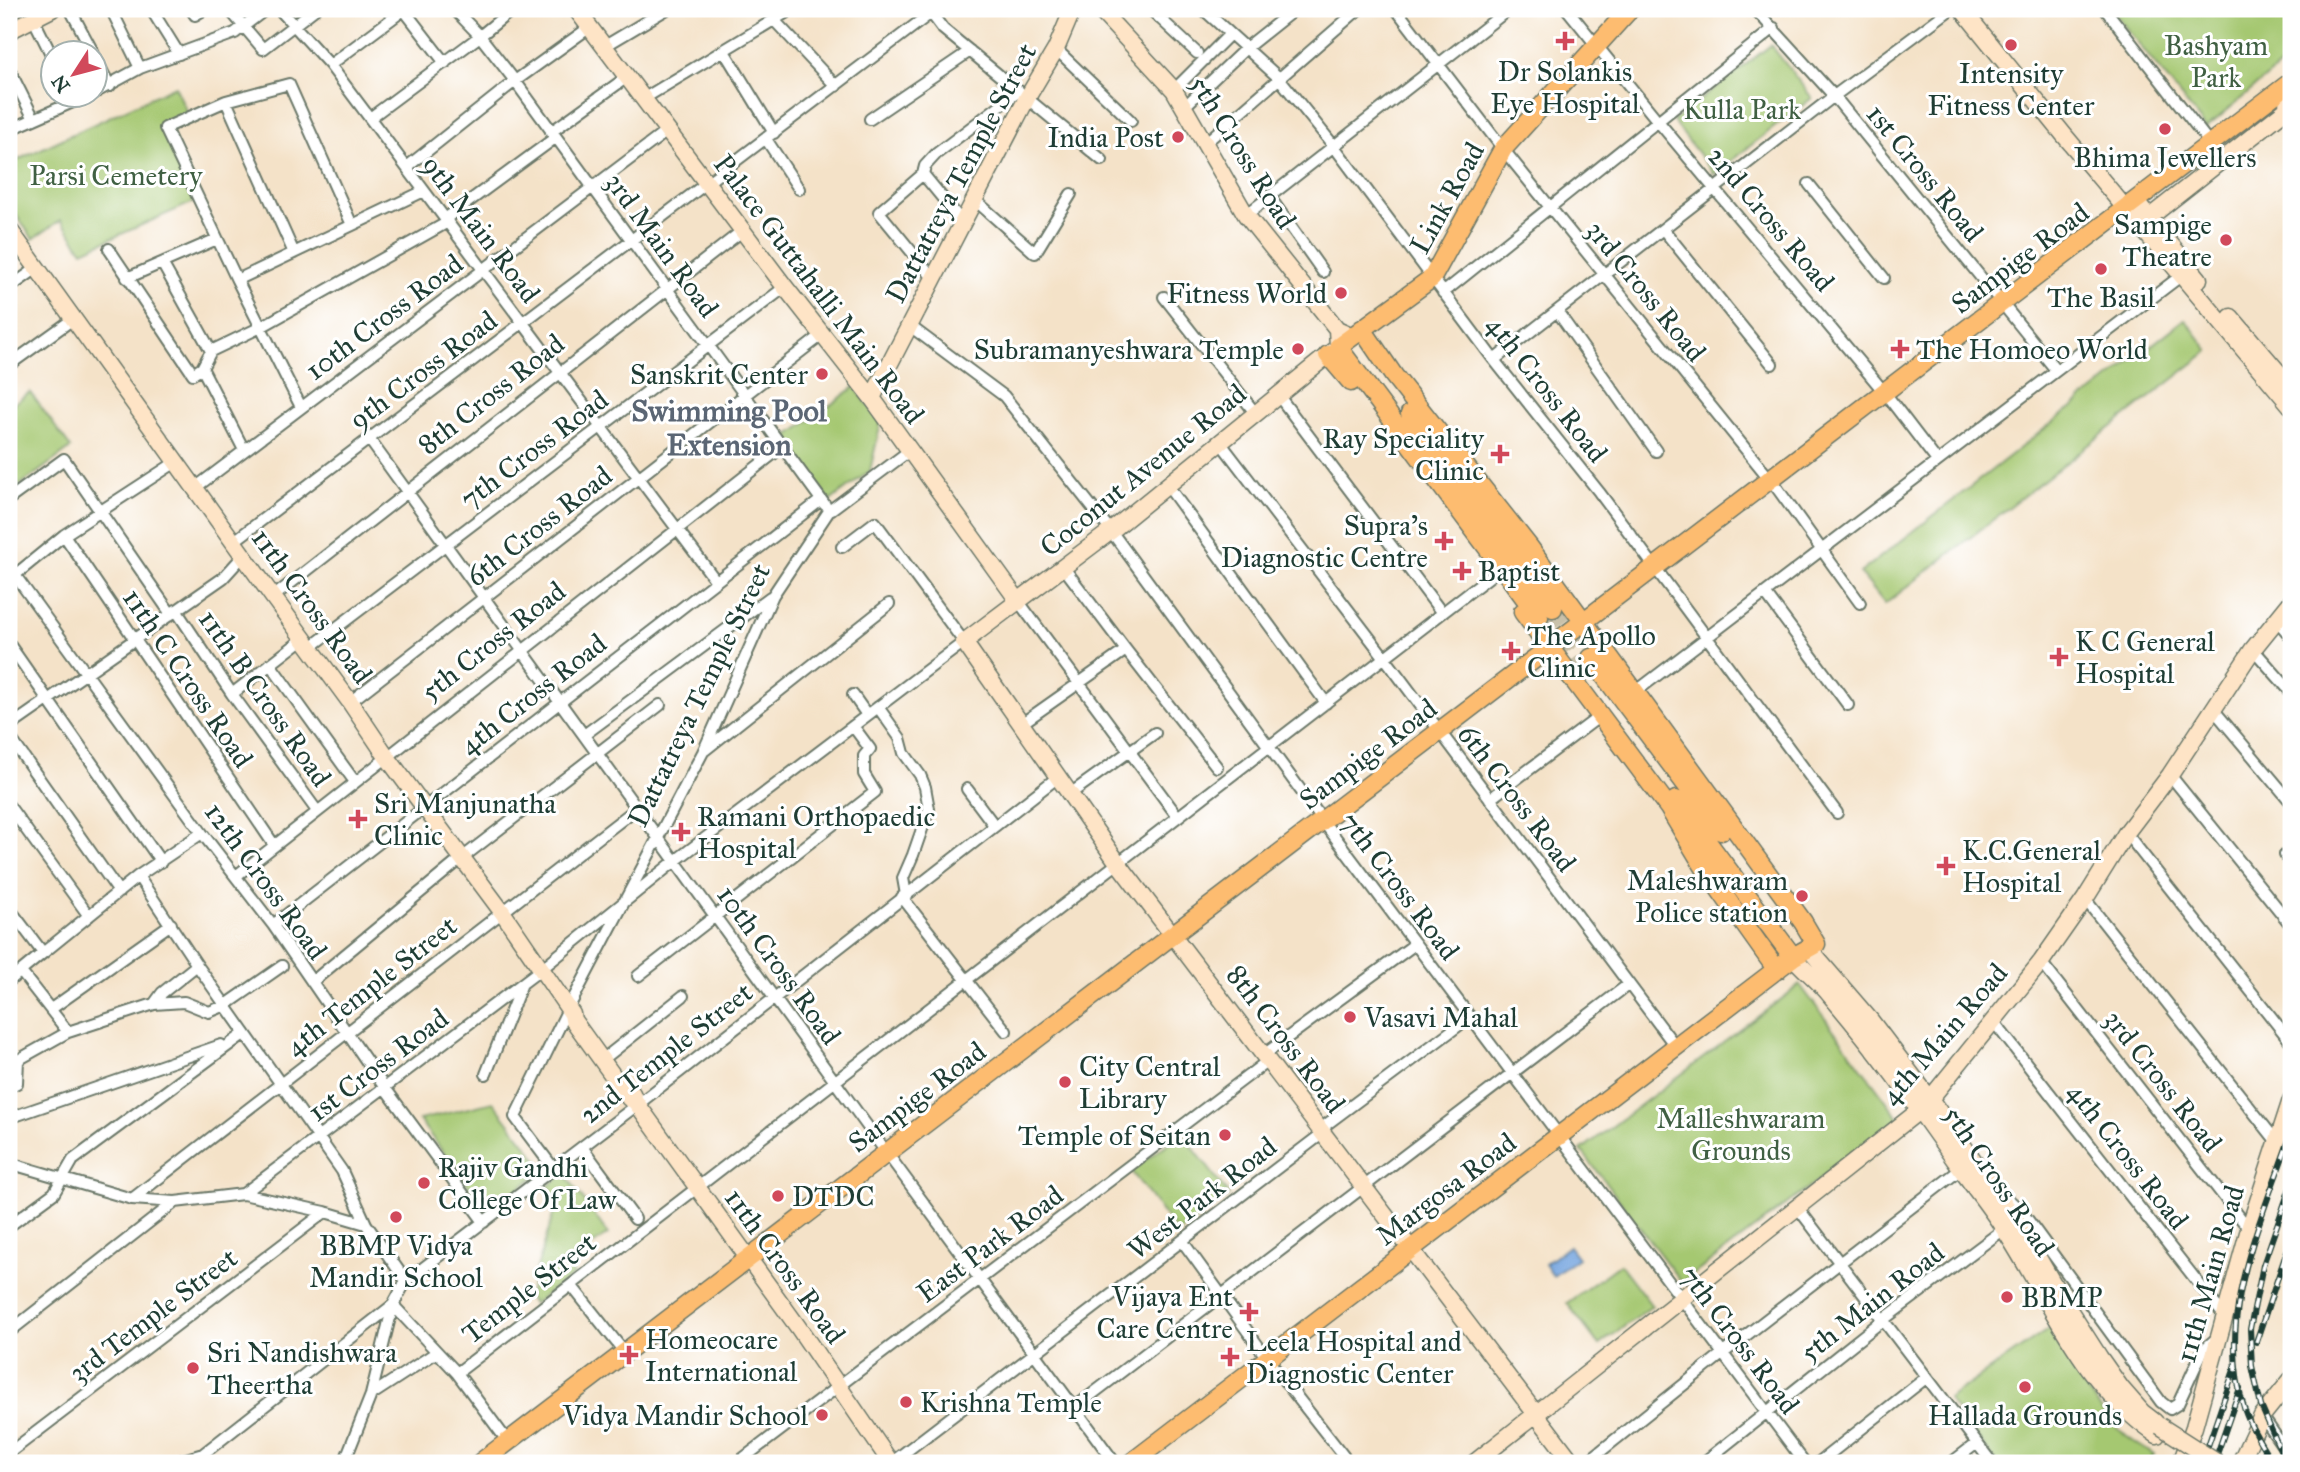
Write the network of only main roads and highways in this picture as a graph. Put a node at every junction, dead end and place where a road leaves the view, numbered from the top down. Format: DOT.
graph roads {
  1 [pos="1630,9"];
  2 [pos="2289,84"];
  3 [pos="1344,339"];
  4 [pos="1584,622"];
  5 [pos="1550,648"];
  6 [pos="1584,663"];
  7 [pos="1806,950"];
  8 [pos="1777,970"];
  9 [pos="485,1462"];
  10 [pos="1131,1463"];
  1 -- 3 [label="main road, Link Road"];
  2 -- 4 [label="main road, Sampige Road"];
  3 -- 3 [label="main road, 5th Cross Road"];
  3 -- 4 [label="main road"];
  3 -- 5 [label="main road"];
  4 -- 5 [label="main road, Sampige Road"];
  4 -- 7 [label="main road"];
  5 -- 8 [label="main road"];
  5 -- 9 [label="main road, Sampige Road"];
  6 -- 7 [label="main road"];
  7 -- 8 [label="main road, Margosa Road"];
  8 -- 10 [label="main road, Margosa Road"];
}
